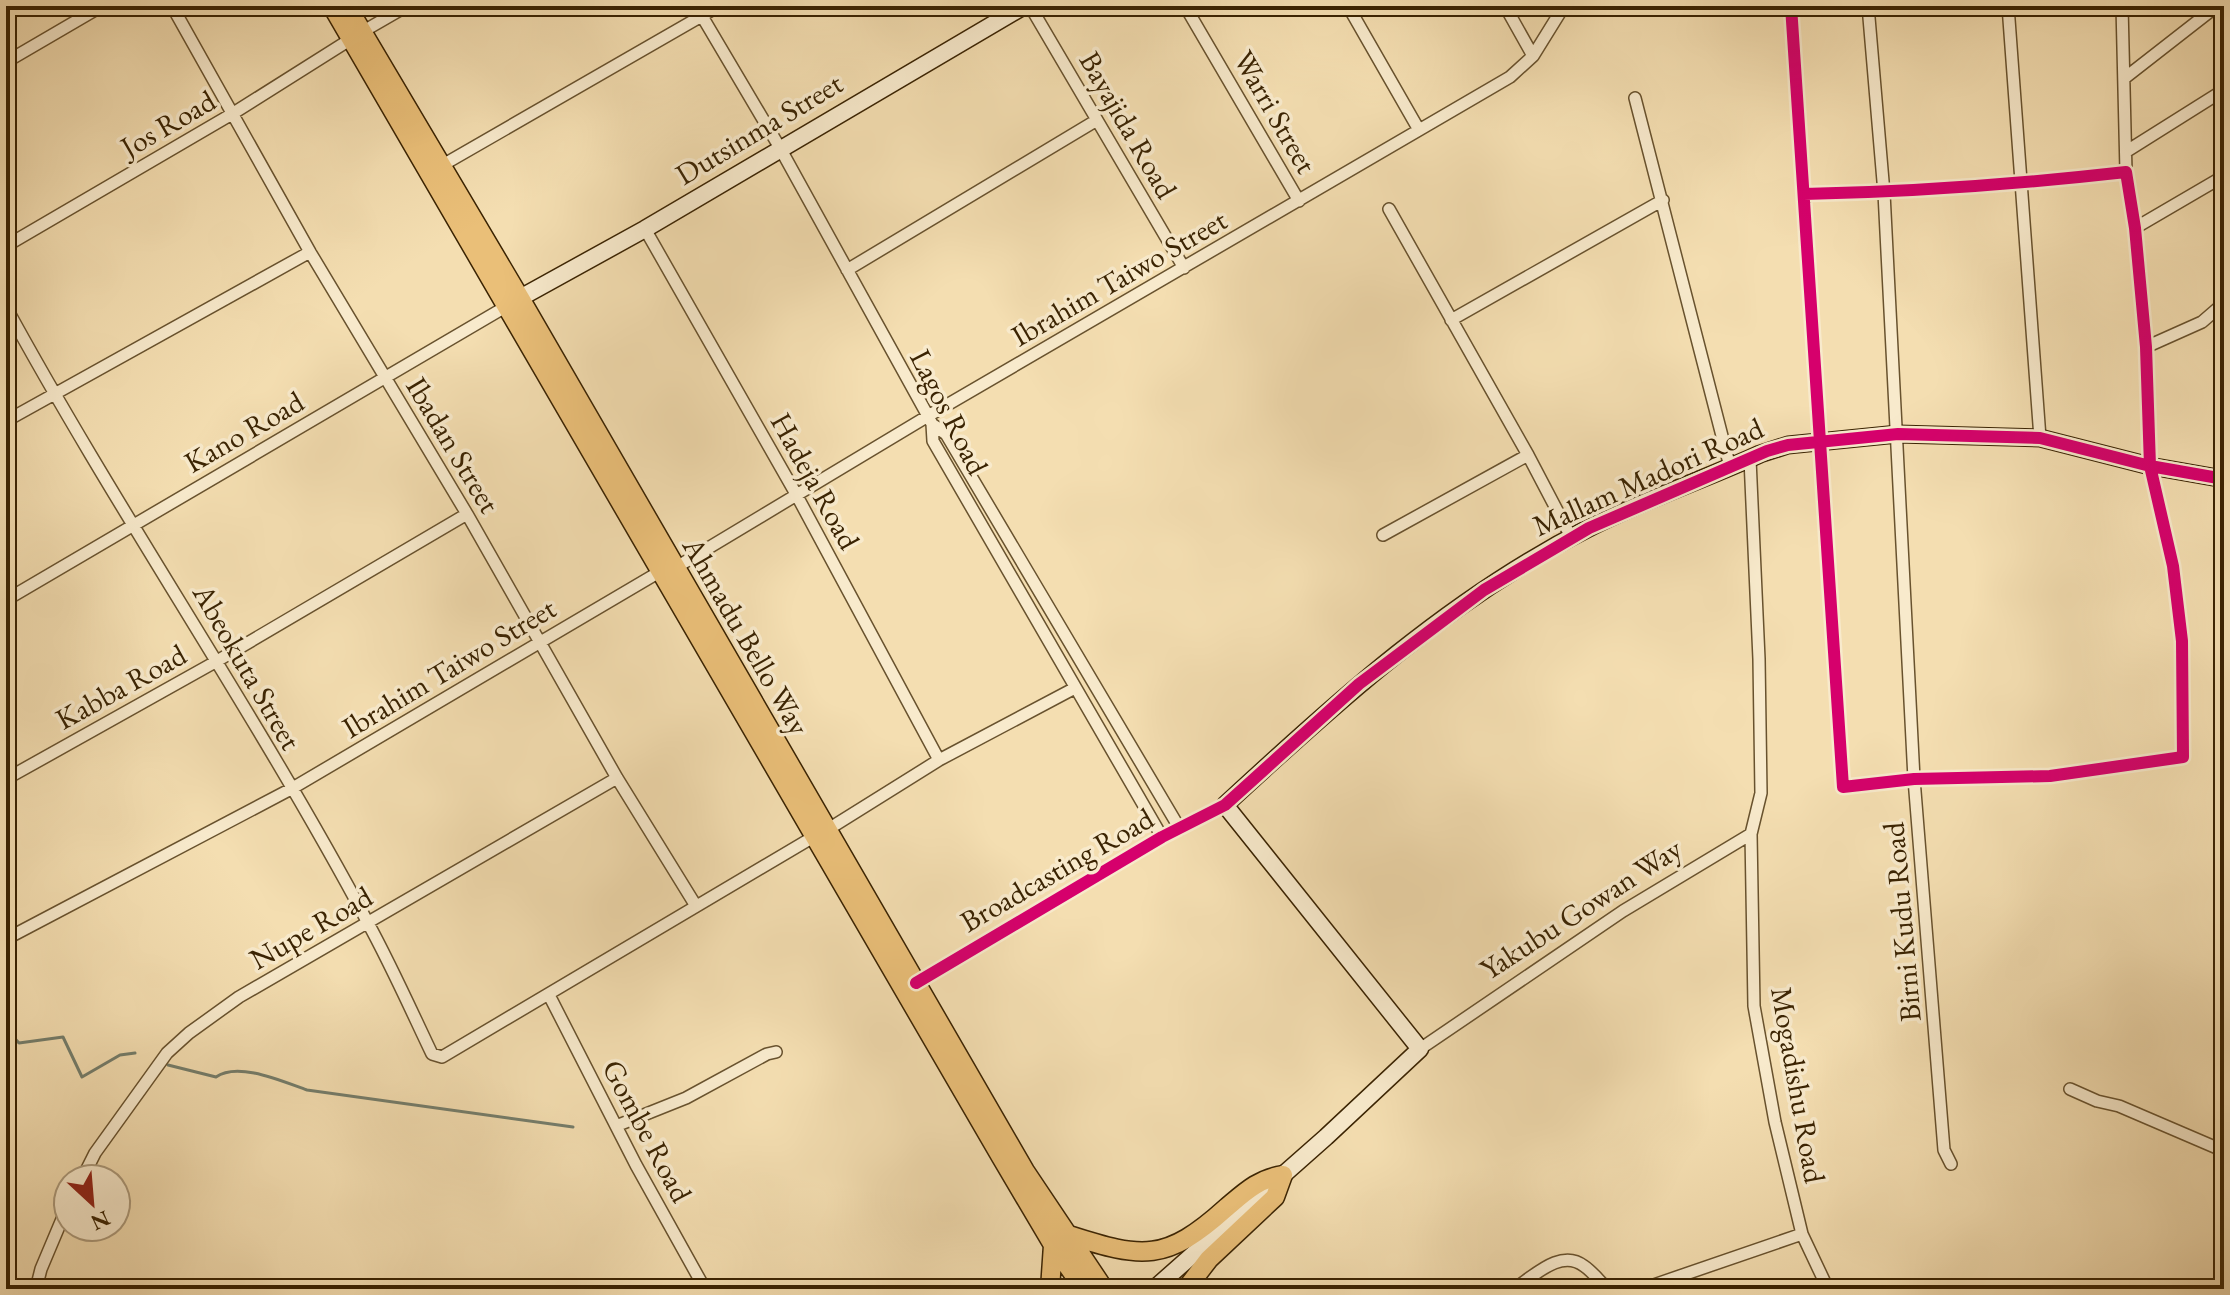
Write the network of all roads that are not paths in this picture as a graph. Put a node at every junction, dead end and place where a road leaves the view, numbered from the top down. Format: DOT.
graph roads {
  1 [pos="102,6"];
  2 [pos="172,6"];
  3 [pos="332,6"];
  4 [pos="347,6"];
  5 [pos="407,6"];
  6 [pos="719,6"];
  7 [pos="1027,6"];
  8 [pos="1185,6"];
  9 [pos="1348,6"];
  10 [pos="1505,6"];
  11 [pos="1564,6"];
  12 [pos="1791,6"];
  13 [pos="1868,6"];
  14 [pos="2008,6"];
  15 [pos="2122,6"];
  16 [pos="2217,6"];
  17 [pos="699,11"];
  18 [pos="357,36"];
  19 [pos="1533,56"];
  20 [pos="6,62"];
  21 [pos="2126,77"];
  22 [pos="2224,90"];
  23 [pos="1635,98"];
  24 [pos="232,114"];
  25 [pos="1097,120"];
  26 [pos="1419,130"];
  27 [pos="780,148"];
  28 [pos="2127,151"];
  29 [pos="441,166"];
  30 [pos="2126,172"];
  31 [pos="2224,176"];
  32 [pos="2020,183"];
  33 [pos="1884,193"];
  34 [pos="1804,194"];
  35 [pos="1663,200"];
  36 [pos="1299,201"];
  37 [pos="1389,209"];
  38 [pos="2135,228"];
  39 [pos="645,229"];
  40 [pos="6,246"];
  41 [pos="310,252"];
  42 [pos="1184,268"];
  43 [pos="847,270"];
  44 [pos="514,302"];
  45 [pos="2224,303"];
  46 [pos="6,307"];
  47 [pos="1451,320"];
  48 [pos="2146,347"];
  49 [pos="385,377"];
  50 [pos="54,394"];
  51 [pos="930,420"];
  52 [pos="6,421"];
  53 [pos="1898,434"];
  54 [pos="2040,438"];
  55 [pos="1820,442"];
  56 [pos="1528,455"];
  57 [pos="1750,459"];
  58 [pos="2150,466"];
  59 [pos="1730,467"];
  60 [pos="2224,479"];
  61 [pos="796,494"];
  62 [pos="467,514"];
  63 [pos="134,524"];
  64 [pos="1383,535"];
  65 [pos="1571,537"];
  66 [pos="668,570"];
  67 [pos="6,600"];
  68 [pos="539,643"];
  69 [pos="217,661"];
  70 [pos="1075,688"];
  71 [pos="939,760"];
  72 [pos="617,778"];
  73 [pos="6,779"];
  74 [pos="1914,779"];
  75 [pos="291,789"];
  76 [pos="1225,805"];
  77 [pos="1180,829"];
  78 [pos="821,833"];
  79 [pos="1751,834"];
  80 [pos="1162,837"];
  81 [pos="696,906"];
  82 [pos="369,923"];
  83 [pos="6,939"];
  84 [pos="916,983"];
  85 [pos="549,995"];
  86 [pos="1420,1049"];
  87 [pos="776,1052"];
  88 [pos="2070,1089"];
  89 [pos="616,1126"];
  90 [pos="2224,1151"];
  91 [pos="90,1163"];
  92 [pos="1951,1164"];
  93 [pos="1283,1175"];
  94 [pos="1802,1234"];
  95 [pos="1061,1240"];
  96 [pos="52,1243"];
  97 [pos="1092,1285"];
  98 [pos="1158,1285"];
  99 [pos="36,1289"];
  100 [pos="705,1289"];
  101 [pos="1050,1289"];
  102 [pos="1145,1289"];
  103 [pos="1186,1289"];
  104 [pos="1514,1289"];
  105 [pos="1608,1289"];
  106 [pos="1642,1289"];
  107 [pos="1828,1289"];
  1 -- 20 [label="street"];
  2 -- 24 [label="street, Ibadan Street"];
  3 -- 18 [label="main road, Ahmadu Bello Way"];
  4 -- 18 [label="main road, Ahmadu Bello Way"];
  5 -- 18 [label="street, Jos Road"];
  6 -- 17 [label="street"];
  7 -- 25 [label="street, Bayajida Road"];
  7 -- 27 [label="street, Dutsinma Street"];
  8 -- 36 [label="street, Warri Street"];
  9 -- 26 [label="street"];
  10 -- 19 [label="street"];
  11 -- 19 [label="street, Ibrahim Taiwo Street"];
  12 -- 34 [label="street"];
  13 -- 33 [label="street, Birni Kudu Road"];
  14 -- 32 [label="street"];
  15 -- 21 [label="street"];
  16 -- 21 [label="street"];
  17 -- 27 [label="street, Lagos Road"];
  17 -- 29 [label="street"];
  18 -- 24 [label="street, Jos Road"];
  18 -- 29 [label="main road, Ahmadu Bello Way"];
  18 -- 44 [label="main road, Ahmadu Bello Way"];
  19 -- 26 [label="street, Ibrahim Taiwo Street"];
  21 -- 28 [label="street"];
  22 -- 28 [label="street"];
  23 -- 35 [label="street"];
  24 -- 40 [label="street, Jos Road"];
  24 -- 41 [label="street, Ibadan Street"];
  25 -- 42 [label="street, Bayajida Road"];
  25 -- 43 [label="street"];
  26 -- 36 [label="street, Ibrahim Taiwo Street"];
  27 -- 39 [label="street, Dutsinma Street"];
  27 -- 43 [label="street, Lagos Road"];
  28 -- 30 [label="street"];
  29 -- 44 [label="main road, Ahmadu Bello Way"];
  30 -- 32 [label="street"];
  30 -- 38 [label="street"];
  31 -- 38 [label="street"];
  32 -- 33 [label="street"];
  32 -- 54 [label="street"];
  33 -- 34 [label="street"];
  33 -- 53 [label="street, Birni Kudu Road"];
  34 -- 55 [label="street"];
  35 -- 47 [label="street"];
  35 -- 59 [label="street"];
  36 -- 42 [label="street, Ibrahim Taiwo Street"];
  37 -- 47 [label="street"];
  38 -- 48 [label="street"];
  39 -- 44 [label="street, Dutsinma Street"];
  39 -- 61 [label="street, Hadeja Road"];
  41 -- 49 [label="street, Ibadan Street"];
  41 -- 50 [label="street"];
  42 -- 51 [label="street, Ibrahim Taiwo Street"];
  43 -- 51 [label="street, Lagos Road"];
  44 -- 49 [label="street, Kano Road"];
  44 -- 66 [label="main road, Ahmadu Bello Way"];
  45 -- 48 [label="street"];
  46 -- 50 [label="street, Abeokuta Street"];
  47 -- 56 [label="street"];
  48 -- 58 [label="street"];
  49 -- 62 [label="street, Ibadan Street"];
  49 -- 63 [label="street, Kano Road"];
  50 -- 52 [label="street"];
  50 -- 63 [label="street, Abeokuta Street"];
  51 -- 61 [label="street, Ibrahim Taiwo Street"];
  51 -- 70 [label="street, Lagos Road"];
  51 -- 77 [label="street"];
  53 -- 54 [label="street, Mallam Madori Road"];
  53 -- 55 [label="street, Mallam Madori Road"];
  53 -- 74 [label="street, Birni Kudu Road"];
  54 -- 58 [label="street, Mallam Madori Road"];
  55 -- 57 [label="street, Mallam Madori Road"];
  55 -- 74 [label="street"];
  56 -- 64 [label="street"];
  56 -- 65 [label="street"];
  57 -- 59 [label="street, Mallam Madori Road"];
  57 -- 79 [label="street"];
  58 -- 60 [label="street, Mallam Madori Road"];
  58 -- 74 [label="street"];
  59 -- 65 [label="street, Mallam Madori Road"];
  61 -- 66 [label="street, Ibrahim Taiwo Street"];
  61 -- 71 [label="street, Hadeja Road"];
  62 -- 68 [label="street, Ibadan Street"];
  62 -- 69 [label="street, Kabba Road"];
  63 -- 67 [label="street, Kano Road"];
  63 -- 69 [label="street, Abeokuta Street"];
  65 -- 76 [label="street, Mallam Madori Road"];
  66 -- 68 [label="street, Ibrahim Taiwo Street"];
  66 -- 78 [label="main road, Ahmadu Bello Way"];
  68 -- 72 [label="street, Ibadan Street"];
  68 -- 75 [label="street, Ibrahim Taiwo Street"];
  69 -- 73 [label="street, Kabba Road"];
  69 -- 75 [label="street, Abeokuta Street"];
  70 -- 71 [label="street"];
  70 -- 80 [label="street, Lagos Road"];
  71 -- 78 [label="street"];
  72 -- 81 [label="street, Ibadan Street"];
  72 -- 82 [label="street, Nupe Road"];
  74 -- 92 [label="street, Birni Kudu Road"];
  75 -- 82 [label="street, Abeokuta Street"];
  75 -- 83 [label="street, Ibrahim Taiwo Street"];
  76 -- 77 [label="street, Broadcasting Road"];
  76 -- 86 [label="street"];
  77 -- 80 [label="street, Broadcasting Road"];
  78 -- 81 [label="street"];
  78 -- 84 [label="main road, Ahmadu Bello Way"];
  78 -- 95 [label="main road, Ahmadu Bello Way"];
  79 -- 86 [label="street, Yakubu Gowan Way"];
  79 -- 94 [label="street, Mogadishu Road"];
  80 -- 84 [label="street, Broadcasting Road"];
  81 -- 85 [label="street"];
  82 -- 85 [label="street, Abeokuta Street"];
  82 -- 91 [label="street, Nupe Road"];
  84 -- 95 [label="main road, Ahmadu Bello Way"];
  85 -- 89 [label="street, Gombe Road"];
  86 -- 93 [label="street, Yakubu Gowan Way"];
  87 -- 89 [label="street"];
  88 -- 90 [label="street"];
  89 -- 100 [label="street, Gombe Road"];
  93 -- 95 [label="main road"];
  93 -- 98 [label="street, Yakubu Gowan Way"];
  93 -- 103 [label="main road"];
  94 -- 106 [label="street"];
  94 -- 107 [label="street, Mogadishu Road"];
  95 -- 97 [label="main road, Ahmadu Bello Way"];
  95 -- 101 [label="main road"];
  96 -- 99 [label="street"];
  98 -- 102 [label="street, Yakubu Gowan Way"];
  104 -- 105 [label="street"];
}
